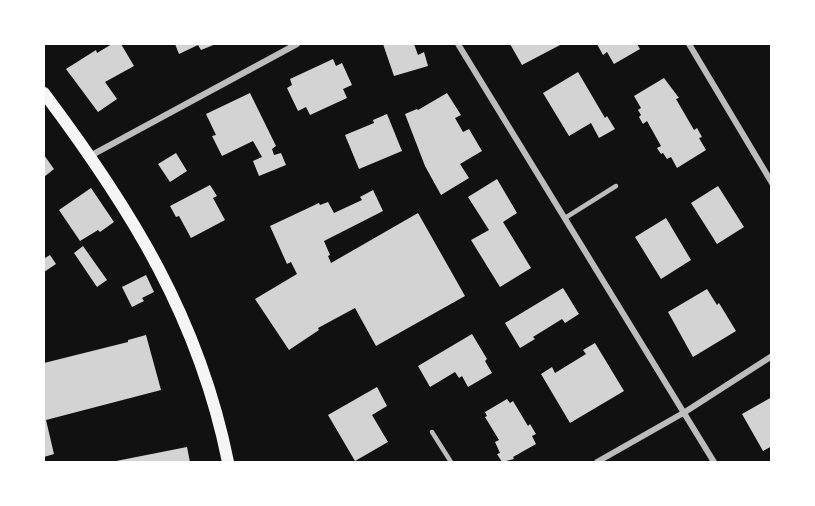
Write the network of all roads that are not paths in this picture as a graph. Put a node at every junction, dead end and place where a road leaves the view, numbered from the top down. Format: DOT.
graph roads {
  1 [pos="297,44"];
  2 [pos="458,44"];
  3 [pos="689,44"];
  4 [pos="44,93"];
  5 [pos="90,156"];
  6 [pos="771,183"];
  7 [pos="616,186"];
  8 [pos="565,218"];
  9 [pos="771,356"];
  10 [pos="684,412"];
  11 [pos="432,432"];
  12 [pos="228,462"];
  13 [pos="451,462"];
  14 [pos="597,462"];
  15 [pos="714,462"];
  1 -- 5 [label="street"];
  2 -- 8 [label="street"];
  3 -- 6 [label="street"];
  4 -- 5 [label="main road"];
  5 -- 12 [label="main road"];
  7 -- 8 [label="lane"];
  8 -- 10 [label="street"];
  9 -- 10 [label="street"];
  10 -- 14 [label="street"];
  10 -- 15 [label="street"];
  11 -- 13 [label="lane"];
}
